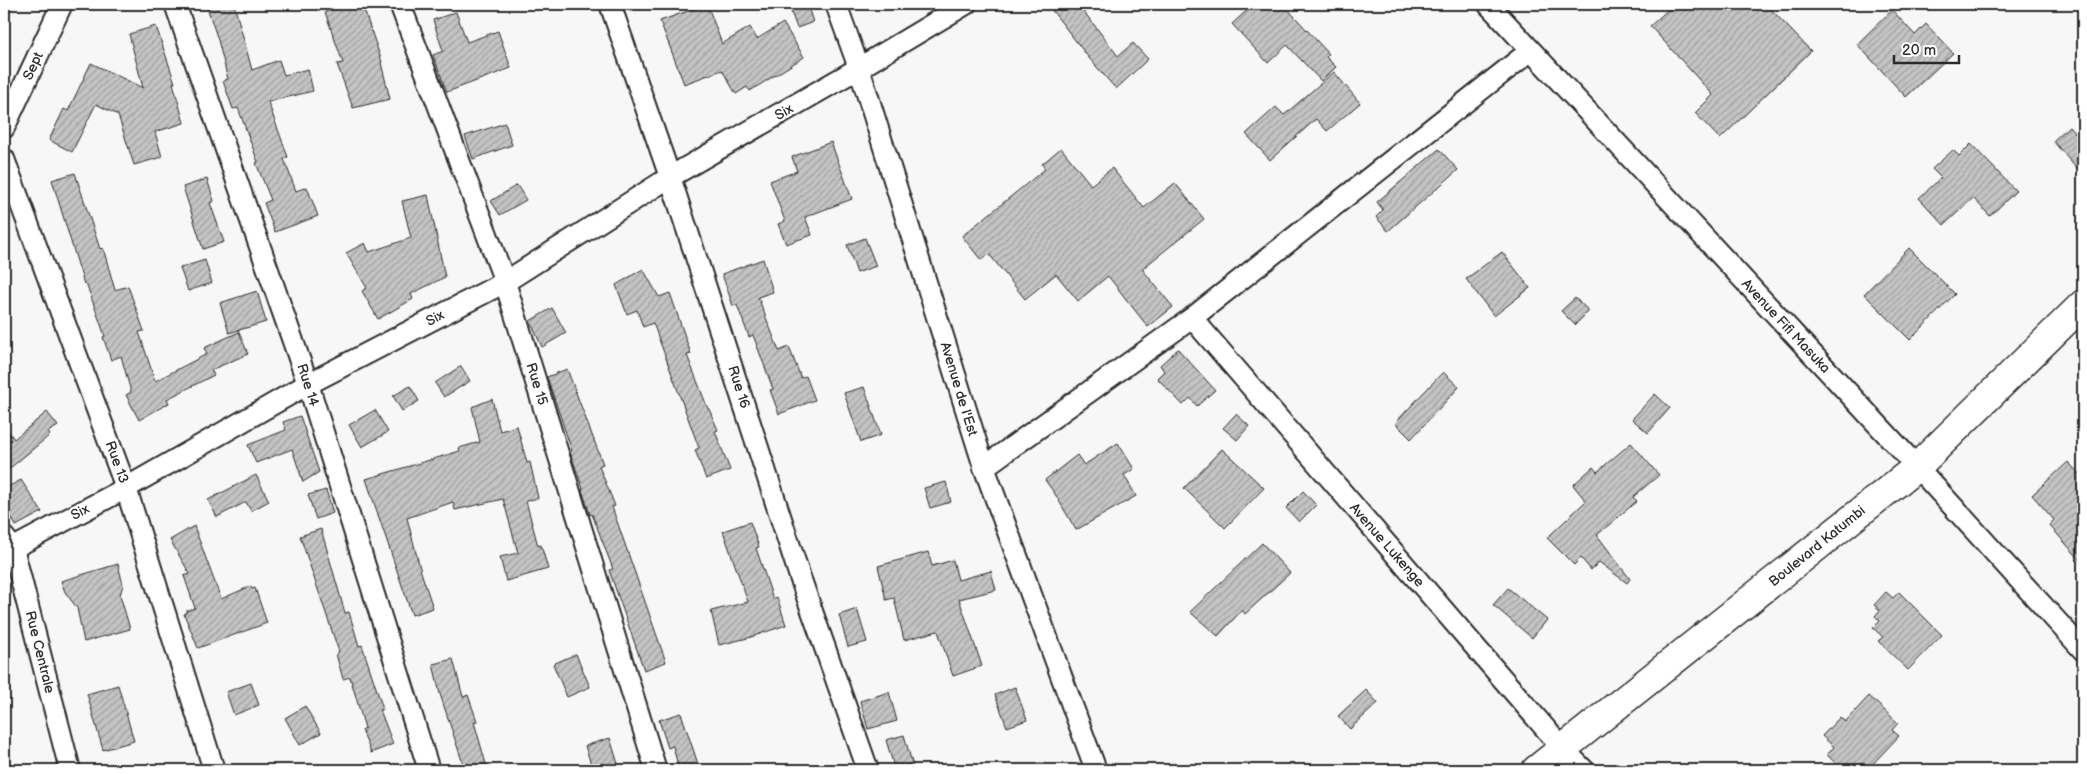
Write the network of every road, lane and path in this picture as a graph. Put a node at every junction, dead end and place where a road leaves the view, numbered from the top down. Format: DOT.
graph roads {
  1 [pos="62,4"];
  2 [pos="175,4"];
  3 [pos="400,4"];
  4 [pos="610,4"];
  5 [pos="836,4"];
  6 [pos="966,4"];
  7 [pos="1488,4"];
  8 [pos="1530,51"];
  9 [pos="859,68"];
  10 [pos="4,128"];
  11 [pos="4,160"];
  12 [pos="670,177"];
  13 [pos="506,282"];
  14 [pos="2083,304"];
  15 [pos="1192,318"];
  16 [pos="308,384"];
  17 [pos="984,467"];
  18 [pos="1917,467"];
  19 [pos="126,488"];
  20 [pos="7,546"];
  21 [pos="2083,650"];
  22 [pos="1564,749"];
  23 [pos="70,770"];
  24 [pos="214,770"];
  25 [pos="429,770"];
  26 [pos="656,770"];
  27 [pos="868,770"];
  28 [pos="1096,770"];
  29 [pos="1536,770"];
  30 [pos="1584,770"];
  1 -- 10 [label="street, Sept"];
  2 -- 16 [label="street, Rue 14"];
  3 -- 13 [label="street, Rue 15"];
  4 -- 12 [label="street, Rue 16"];
  5 -- 9 [label="street, Avenue de l'Est"];
  6 -- 9 [label="street, Six"];
  7 -- 8 [label="street, Avenue Fifi Masuka"];
  8 -- 15 [label="street"];
  8 -- 18 [label="street, Avenue Fifi Masuka"];
  9 -- 12 [label="street, Six"];
  9 -- 17 [label="street, Avenue de l'Est"];
  11 -- 19 [label="street, Rue 13"];
  12 -- 13 [label="street, Six"];
  12 -- 27 [label="street, Rue 16"];
  13 -- 16 [label="street, Six"];
  13 -- 26 [label="street, Rue 15"];
  14 -- 18 [label="street, Boulevard Katumbi"];
  15 -- 17 [label="street"];
  15 -- 22 [label="street, Avenue Lukenge"];
  16 -- 19 [label="street, Six"];
  16 -- 25 [label="street, Rue 14"];
  17 -- 28 [label="street, Avenue de l'Est"];
  18 -- 21 [label="street, Avenue Fifi Masuka"];
  18 -- 22 [label="street, Boulevard Katumbi"];
  19 -- 20 [label="street, Six"];
  19 -- 24 [label="street, Rue 13"];
  20 -- 23 [label="street, Rue Centrale"];
  22 -- 29 [label="street, Boulevard Katumbi"];
  22 -- 30 [label="street, Avenue Lukenge"];
}
